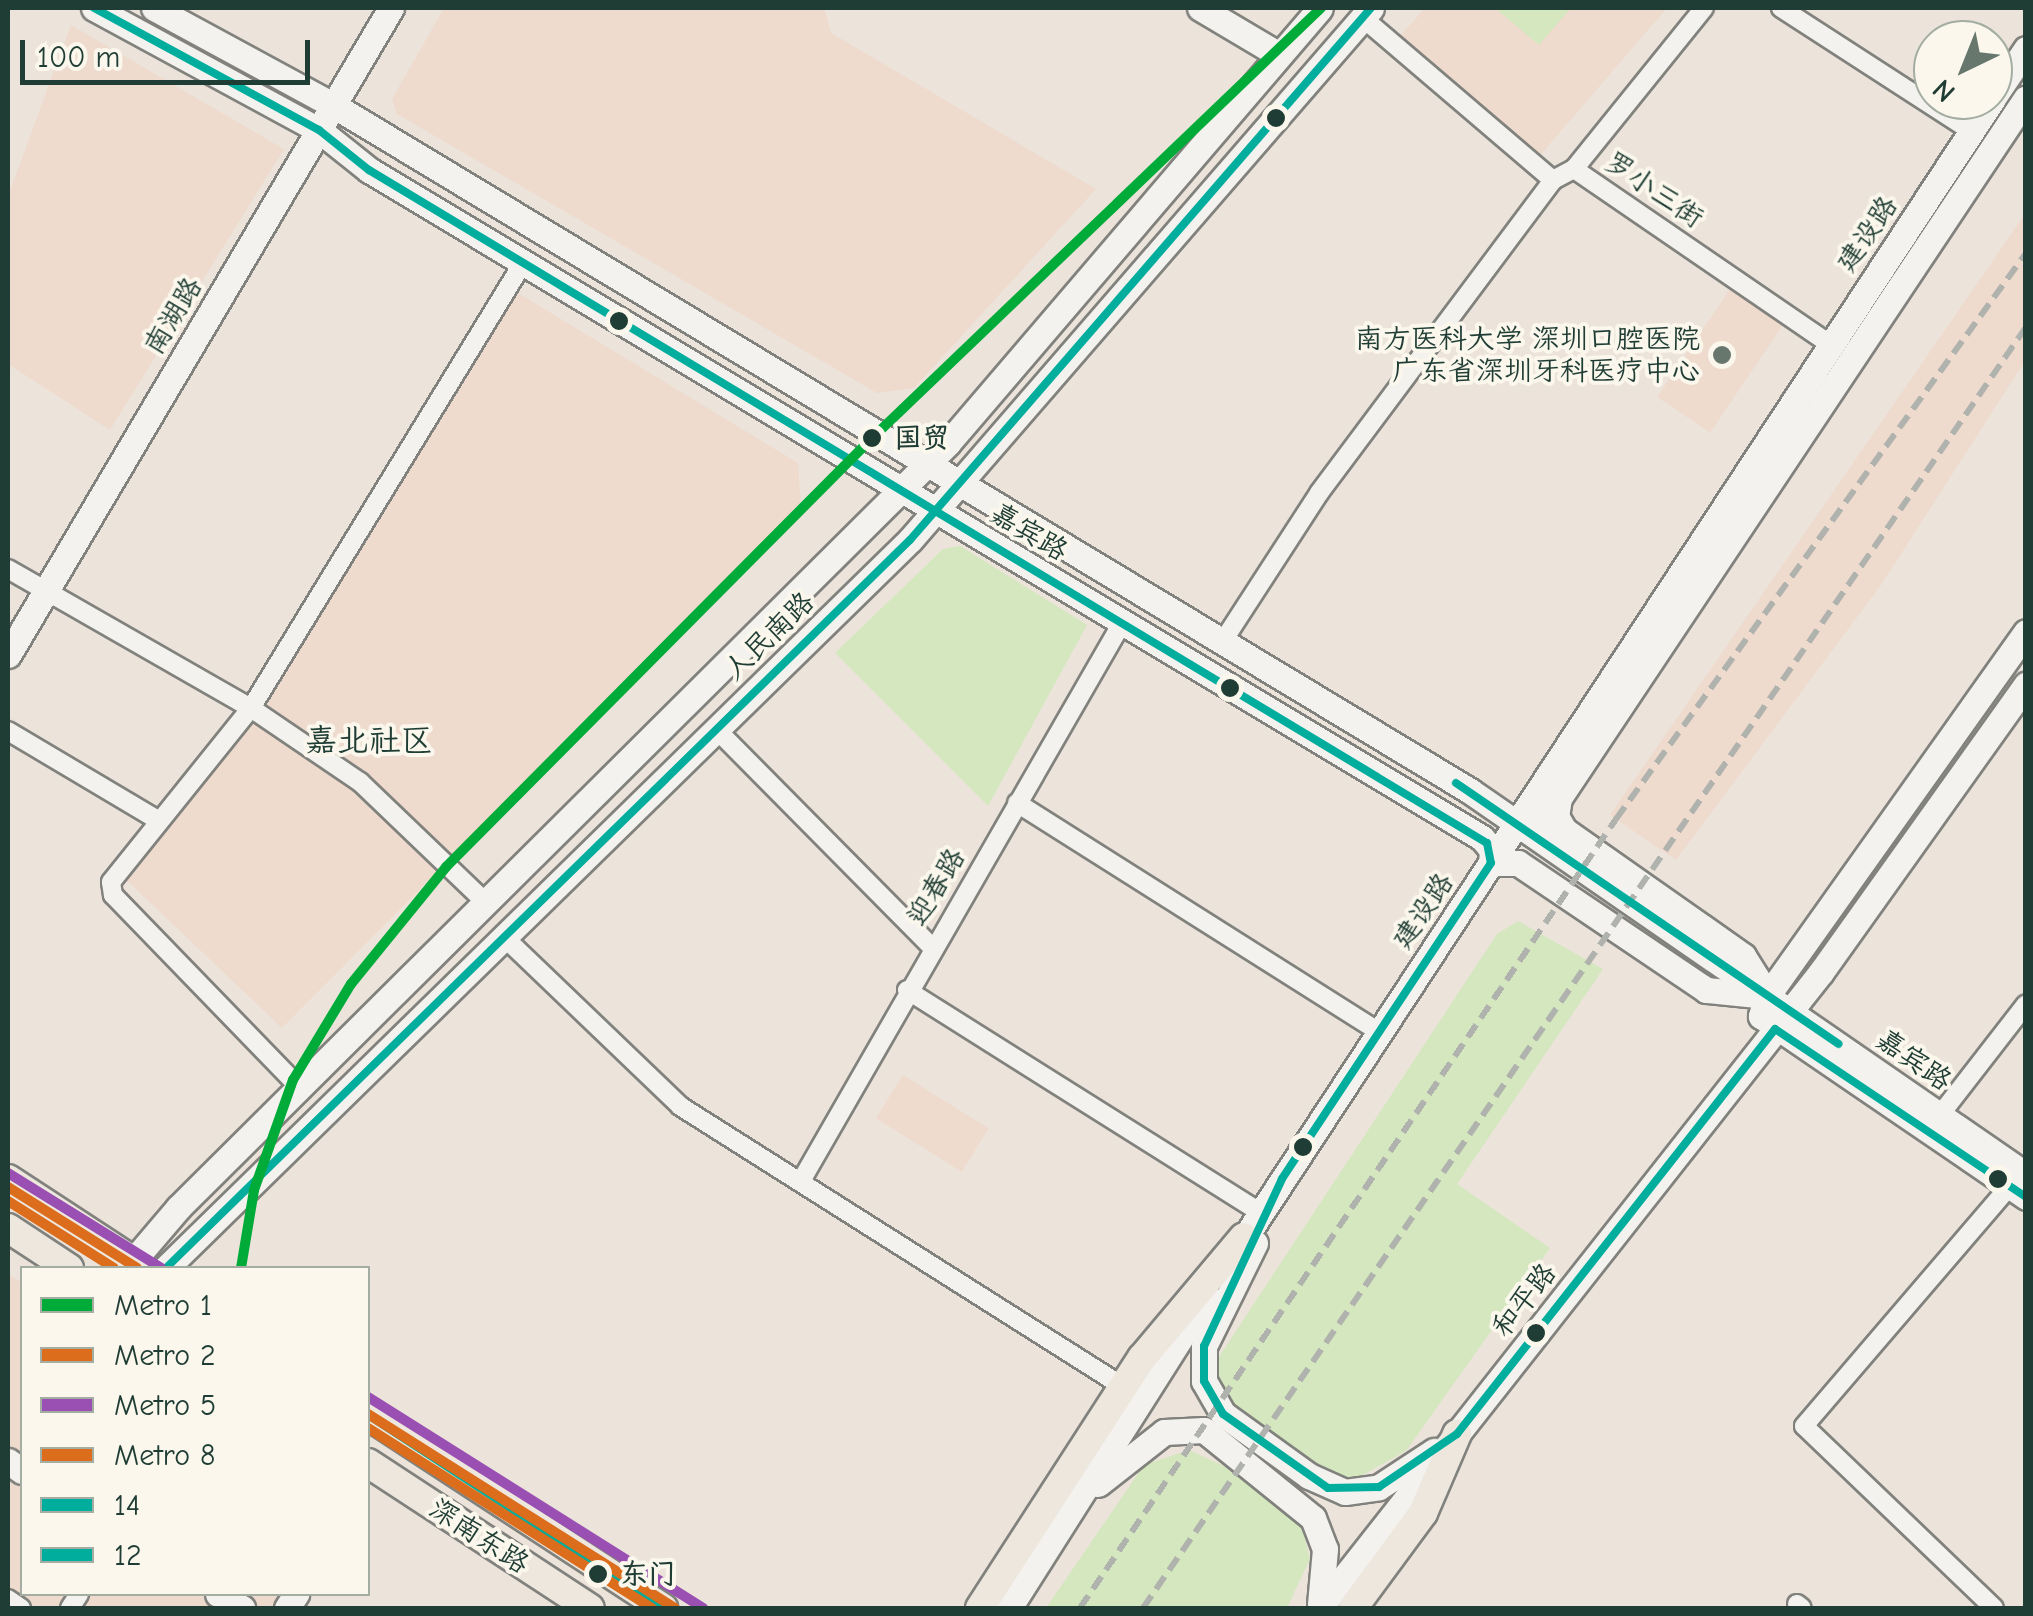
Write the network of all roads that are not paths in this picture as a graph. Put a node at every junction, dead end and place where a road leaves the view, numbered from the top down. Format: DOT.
graph roads {
  1 [pos="94,8"];
  2 [pos="154,8"];
  3 [pos="390,8"];
  4 [pos="1200,8"];
  5 [pos="1320,8"];
  6 [pos="1704,8"];
  7 [pos="1781,8"];
  8 [pos="1367,13"];
  9 [pos="1279,55"];
  10 [pos="2026,98"];
  11 [pos="333,105"];
  12 [pos="1978,120"];
  13 [pos="319,130"];
  14 [pos="1971,131"];
  15 [pos="1574,169"];
  16 [pos="1553,180"];
  17 [pos="523,263"];
  18 [pos="1830,344"];
  19 [pos="929,463"];
  20 [pos="963,484"];
  21 [pos="902,491"];
  22 [pos="936,512"];
  23 [pos="8,569"];
  24 [pos="44,591"];
  25 [pos="1122,623"];
  26 [pos="2026,632"];
  27 [pos="1222,641"];
  28 [pos="8,655"];
  29 [pos="2026,685"];
  30 [pos="251,708"];
  31 [pos="717,730"];
  32 [pos="8,732"];
  33 [pos="1017,803"];
  34 [pos="158,820"];
  35 [pos="1516,822"];
  36 [pos="1557,838"];
  37 [pos="1491,863"];
  38 [pos="486,904"];
  39 [pos="504,937"];
  40 [pos="932,947"];
  41 [pos="907,990"];
  42 [pos="1767,996"];
  43 [pos="2026,1004"];
  44 [pos="1782,1020"];
  45 [pos="1379,1032"];
  46 [pos="300,1088"];
  47 [pos="1940,1115"];
  48 [pos="1282,1178"];
  49 [pos="8,1179"];
  50 [pos="801,1181"];
  51 [pos="2020,1186"];
  52 [pos="1260,1212"];
  53 [pos="8,1228"];
  54 [pos="1244,1237"];
  55 [pos="133,1265"];
  56 [pos="66,1266"];
  57 [pos="168,1266"];
  58 [pos="1122,1386"];
  59 [pos="370,1416"];
  60 [pos="1457,1434"];
  61 [pos="371,1473"];
  62 [pos="1075,1504"];
  63 [pos="8,1600"];
  64 [pos="21,1608"];
  65 [pos="590,1608"];
  66 [pos="662,1608"];
  67 [pos="980,1608"];
  68 [pos="1009,1608"];
  69 [pos="1320,1608"];
  70 [pos="1353,1608"];
  71 [pos="1994,1608"];
  1 -- 13 [label="main road, 嘉宾路"];
  2 -- 11 [label="main road, 嘉宾路"];
  3 -- 11 [label="main road, 南湖路"];
  4 -- 9 [label="main road"];
  5 -- 9 [label="main road, 人民南路"];
  6 -- 15 [label="street"];
  7 -- 14 [label="street"];
  8 -- 16 [label="street"];
  8 -- 20 [label="main road, 人民南路"];
  9 -- 19 [label="main road, 人民南路"];
  10 -- 36 [label="main road, 建设路"];
  11 -- 13 [label="main road, 南湖路"];
  11 -- 19 [label="main road, 嘉宾路"];
  12 -- 14 [label="main road, 建设路"];
  13 -- 17 [label="main road, 嘉宾路"];
  13 -- 24 [label="main road, 南湖路"];
  14 -- 18 [label="main road, 建设路"];
  15 -- 16 [label="street, 罗小三街"];
  15 -- 18 [label="street, 罗小三街"];
  16 -- 27 [label="street"];
  17 -- 21 [label="main road, 嘉宾路"];
  17 -- 30 [label="street"];
  18 -- 35 [label="main road, 建设路"];
  19 -- 20 [label="main road, 嘉宾路"];
  19 -- 21 [label="main road, 人民南路"];
  20 -- 22 [label="main road, 人民南路"];
  20 -- 27 [label="main road, 嘉宾路"];
  21 -- 22 [label="main road, 嘉宾路"];
  21 -- 38 [label="main road, 人民南路"];
  22 -- 25 [label="main road, 嘉宾路"];
  22 -- 31 [label="main road, 人民南路"];
  23 -- 24 [label="street"];
  24 -- 28 [label="main road, 南湖路"];
  24 -- 30 [label="street"];
  25 -- 33 [label="street, 迎春路"];
  25 -- 37 [label="main road, 嘉宾路"];
  26 -- 42 [label="main road"];
  27 -- 35 [label="main road, 嘉宾路"];
  29 -- 44 [label="main road, 和平路"];
  30 -- 34 [label="street"];
  30 -- 38 [label="street"];
  31 -- 39 [label="main road, 人民南路"];
  31 -- 40 [label="street"];
  32 -- 34 [label="street"];
  33 -- 40 [label="street, 迎春路"];
  33 -- 45 [label="street"];
  34 -- 46 [label="street"];
  35 -- 36 [label="main road, 嘉宾路"];
  35 -- 37 [label="main road, 建设路"];
  36 -- 42 [label="main road, 嘉宾路"];
  37 -- 42 [label="main road, 嘉宾路"];
  37 -- 45 [label="main road, 建设路"];
  38 -- 46 [label="main road, 人民南路"];
  39 -- 50 [label="street"];
  39 -- 57 [label="main road, 人民南路"];
  40 -- 41 [label="street, 迎春路"];
  41 -- 50 [label="street, 迎春路"];
  41 -- 52 [label="street"];
  42 -- 44 [label="main road, 嘉宾路"];
  43 -- 47 [label="street"];
  44 -- 47 [label="main road, 嘉宾路"];
  44 -- 51 [label="main road, 嘉宾路"];
  44 -- 60 [label="main road, 和平路"];
  45 -- 48 [label="main road, 建设路"];
  46 -- 55 [label="main road, 人民南路"];
  47 -- 51 [label="main road, 嘉宾路"];
  48 -- 52 [label="main road, 建设路"];
  48 -- 60 [label="main road"];
  49 -- 55 [label="main road"];
  50 -- 58 [label="street"];
  51 -- 71 [label="street"];
  52 -- 54 [label="main road, 建设路"];
  53 -- 56 [label="main road"];
  54 -- 58 [label="main road"];
  54 -- 62 [label="main road, 建设路"];
  58 -- 67 [label="main road"];
  59 -- 66 [label="main road, 深南东路"];
  60 -- 69 [label="main road, 和平路"];
  60 -- 70 [label="main road"];
  61 -- 65 [label="main road, 深南东路"];
  62 -- 68 [label="main road, 建设路"];
  62 -- 69 [label="main road"];
  63 -- 64 [label="street"];
}
